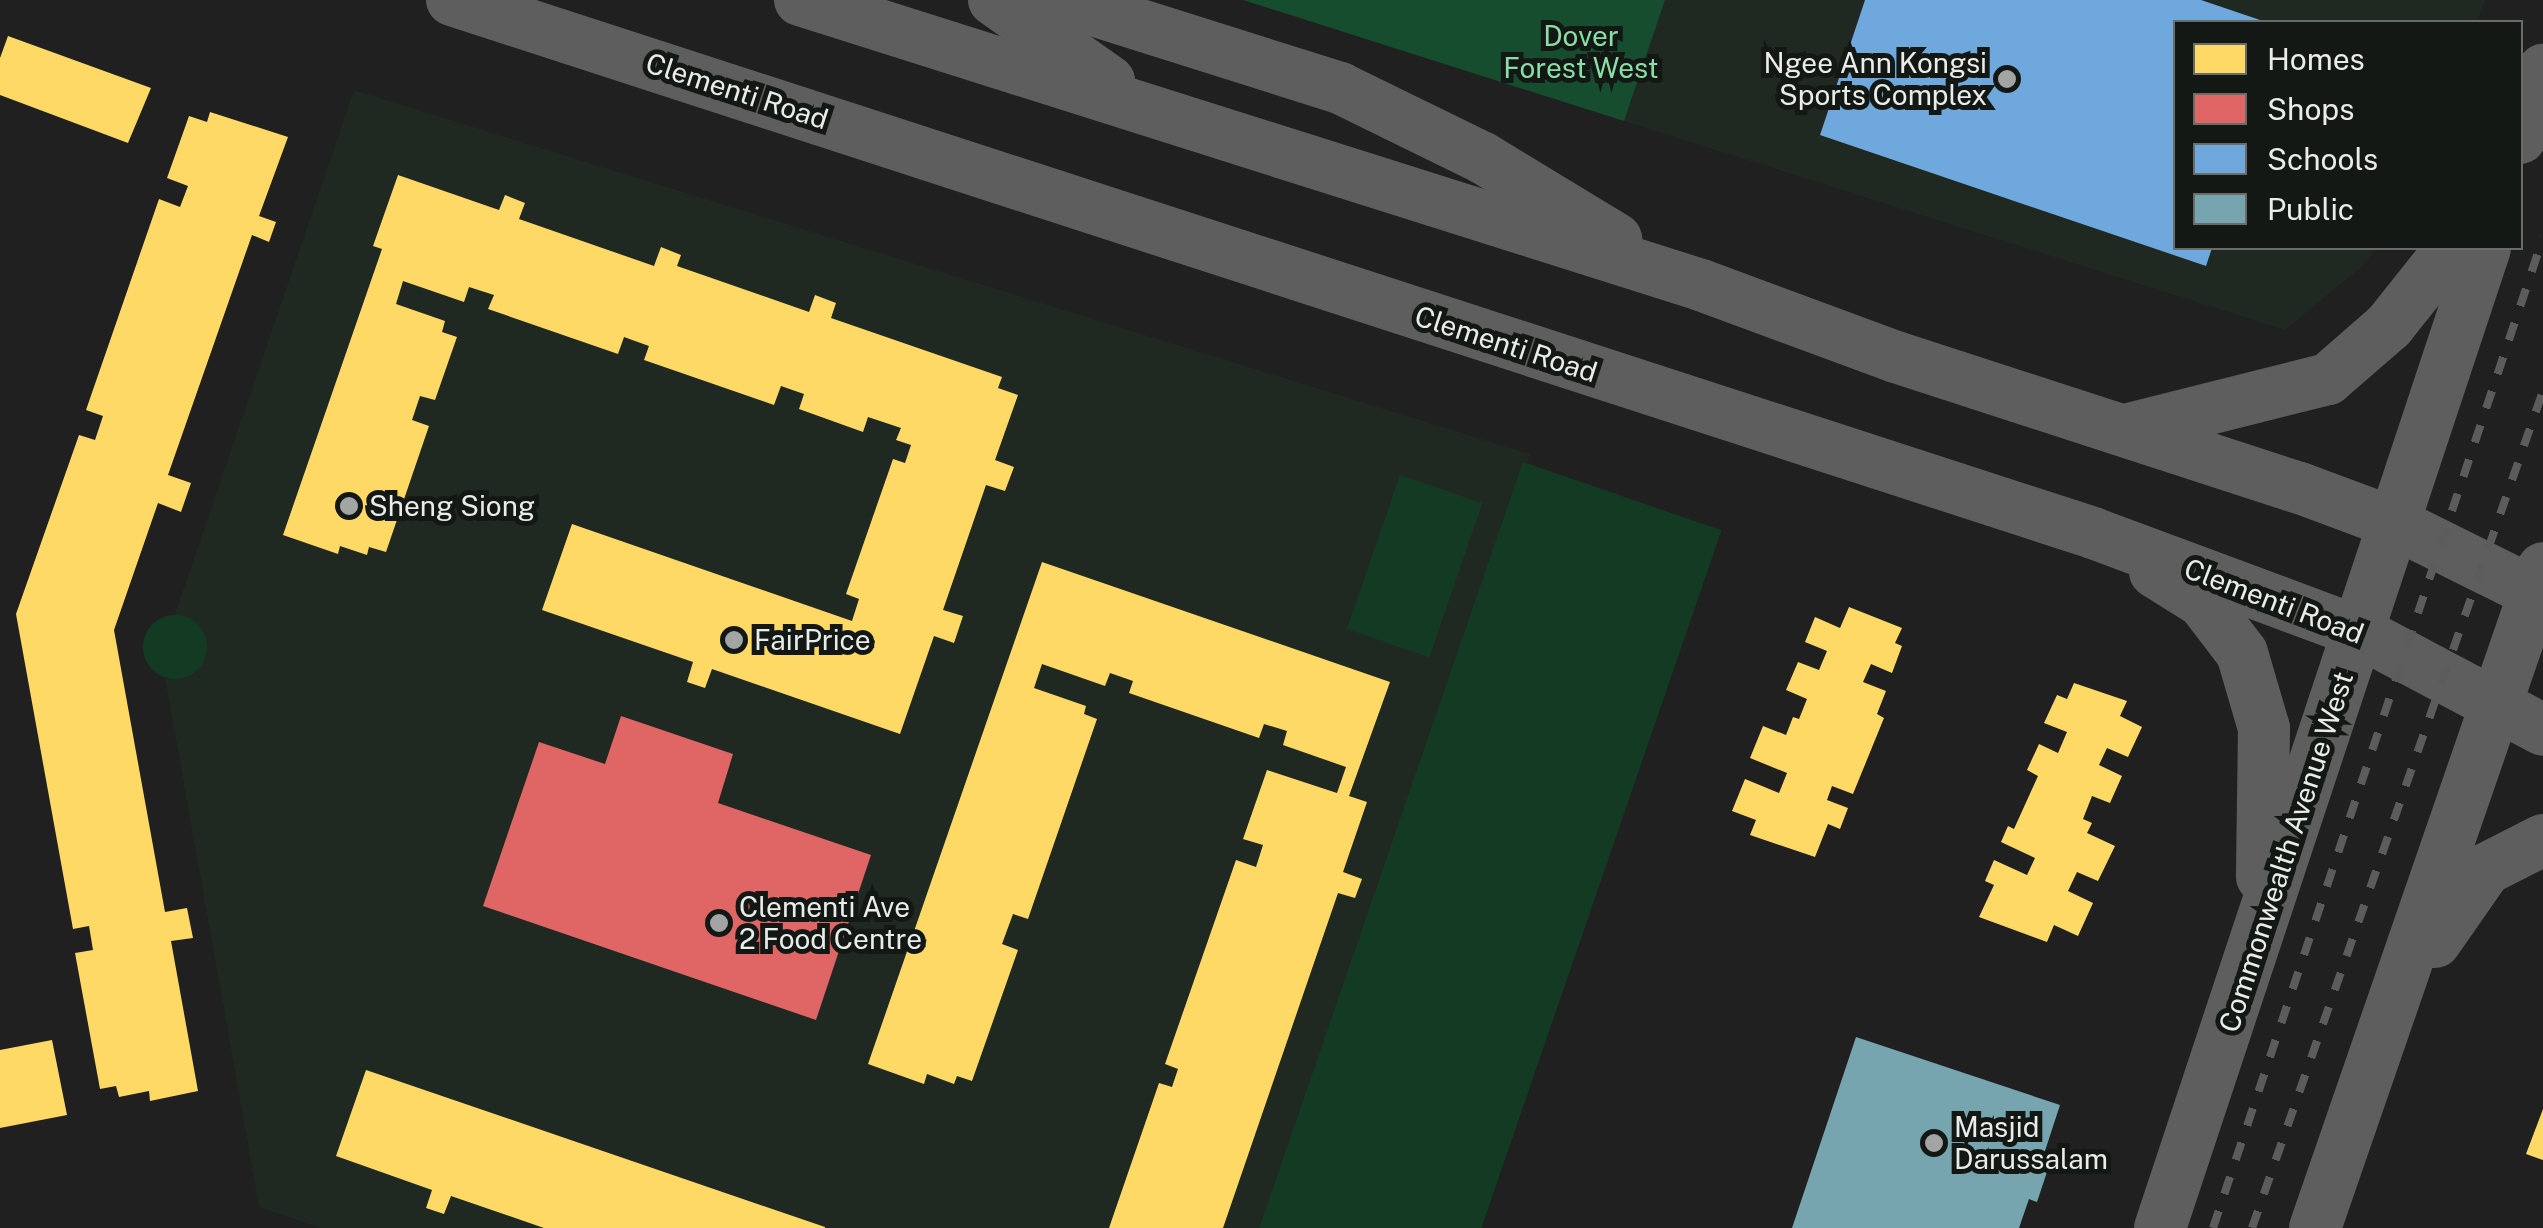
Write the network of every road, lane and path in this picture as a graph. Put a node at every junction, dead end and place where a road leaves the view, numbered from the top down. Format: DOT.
graph roads {
  1 [pos="452,0"];
  2 [pos="800,0"];
  3 [pos="994,0"];
  4 [pos="1062,0"];
  5 [pos="2543,70"];
  6 [pos="1167,114"];
  7 [pos="2523,129"];
  8 [pos="2450,250"];
  9 [pos="2483,250"];
  10 [pos="1701,286"];
  11 [pos="2129,430"];
  12 [pos="2394,523"];
  13 [pos="2092,533"];
  14 [pos="2540,585"];
  15 [pos="2359,632"];
  16 [pos="2497,702"];
  17 [pos="2543,730"];
  18 [pos="2543,840"];
  19 [pos="2262,923"];
  20 [pos="2393,1009"];
  21 [pos="2160,1228"];
  22 [pos="2315,1228"];
  1 -- 13 [label="main road, Clementi Road"];
  2 -- 6 [label="main road"];
  3 -- 6 [label="main road"];
  4 -- 10 [label="main road"];
  5 -- 7 [label="main road"];
  6 -- 10 [label="main road"];
  8 -- 11 [label="main road"];
  9 -- 12 [label="main road, Commonwealth Avenue West"];
  10 -- 11 [label="main road"];
  11 -- 12 [label="main road"];
  12 -- 14 [label="main road"];
  12 -- 15 [label="main road, Commonwealth Avenue West"];
  13 -- 15 [label="main road, Clementi Road"];
  13 -- 19 [label="main road"];
  14 -- 16 [label="main road"];
  15 -- 16 [label="main road, Clementi Road"];
  15 -- 19 [label="main road, Commonwealth Avenue West"];
  16 -- 17 [label="main road, Clementi Road"];
  16 -- 20 [label="main road"];
  18 -- 20 [label="main road"];
  19 -- 21 [label="main road, Commonwealth Avenue West"];
  20 -- 22 [label="main road"];
}
